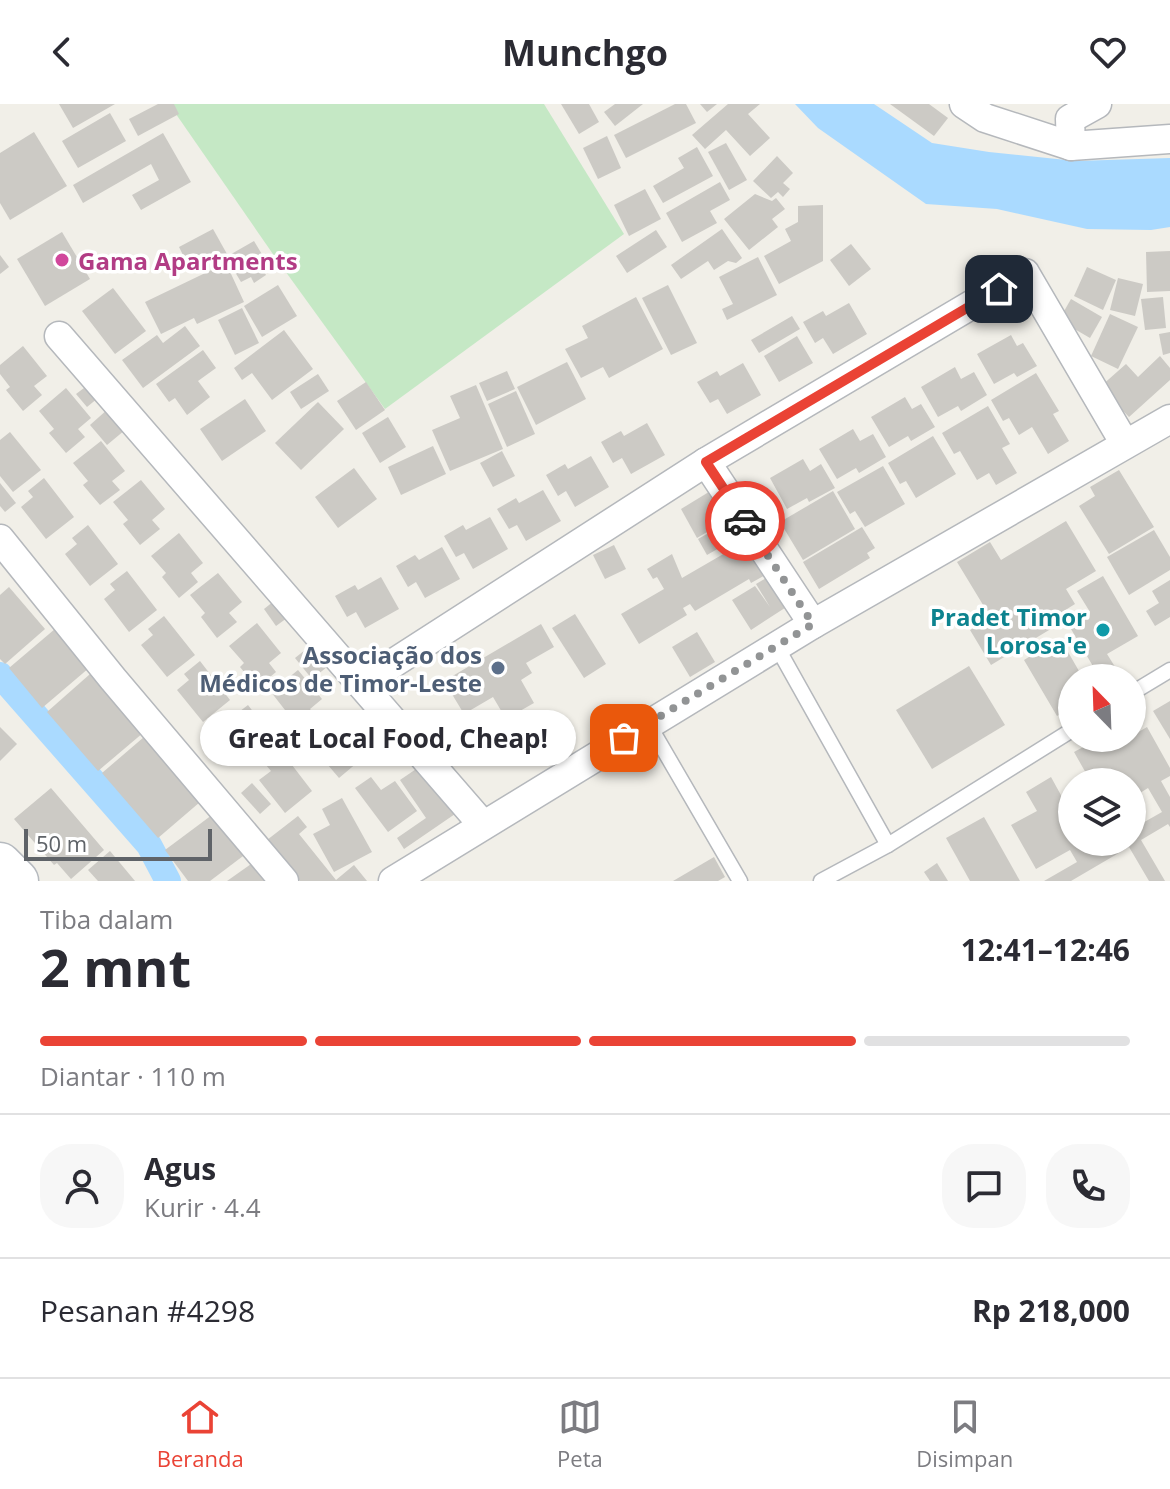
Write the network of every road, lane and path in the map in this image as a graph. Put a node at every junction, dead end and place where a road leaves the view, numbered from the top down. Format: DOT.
graph roads {
  1 [pos="964,104"];
  2 [pos="1097,104"];
  3 [pos="1170,139"];
  4 [pos="1071,146"];
  5 [pos="59,336"];
  6 [pos="1170,419"];
  7 [pos="1125,444"];
  8 [pos="706,462"];
  9 [pos="0,539"];
  10 [pos="813,624"];
  11 [pos="777,647"];
  12 [pos="1170,670"];
  13 [pos="361,684"];
  14 [pos="1146,685"];
  15 [pos="648,723"];
  16 [pos="1058,739"];
  17 [pos="483,825"];
  18 [pos="888,845"];
  19 [pos="0,864"];
  20 [pos="17,881"];
  21 [pos="284,881"];
  22 [pos="393,881"];
  23 [pos="740,881"];
  24 [pos="821,881"];
  1 -- 4 [label="street"];
  2 -- 4 [label="street"];
  3 -- 4 [label="street"];
  5 -- 13 [label="street"];
  6 -- 7 [label="street"];
  7 -- 8 [label="street"];
  7 -- 10 [label="street"];
  8 -- 10 [label="street"];
  8 -- 13 [label="street"];
  9 -- 21 [label="street"];
  10 -- 11 [label="street"];
  11 -- 15 [label="street"];
  11 -- 18 [label="lane"];
  12 -- 14 [label="lane"];
  13 -- 17 [label="street"];
  15 -- 17 [label="street"];
  15 -- 23 [label="lane"];
  16 -- 18 [label="lane"];
  17 -- 22 [label="street"];
  18 -- 24 [label="lane"];
  19 -- 20 [label="main road"];
}
